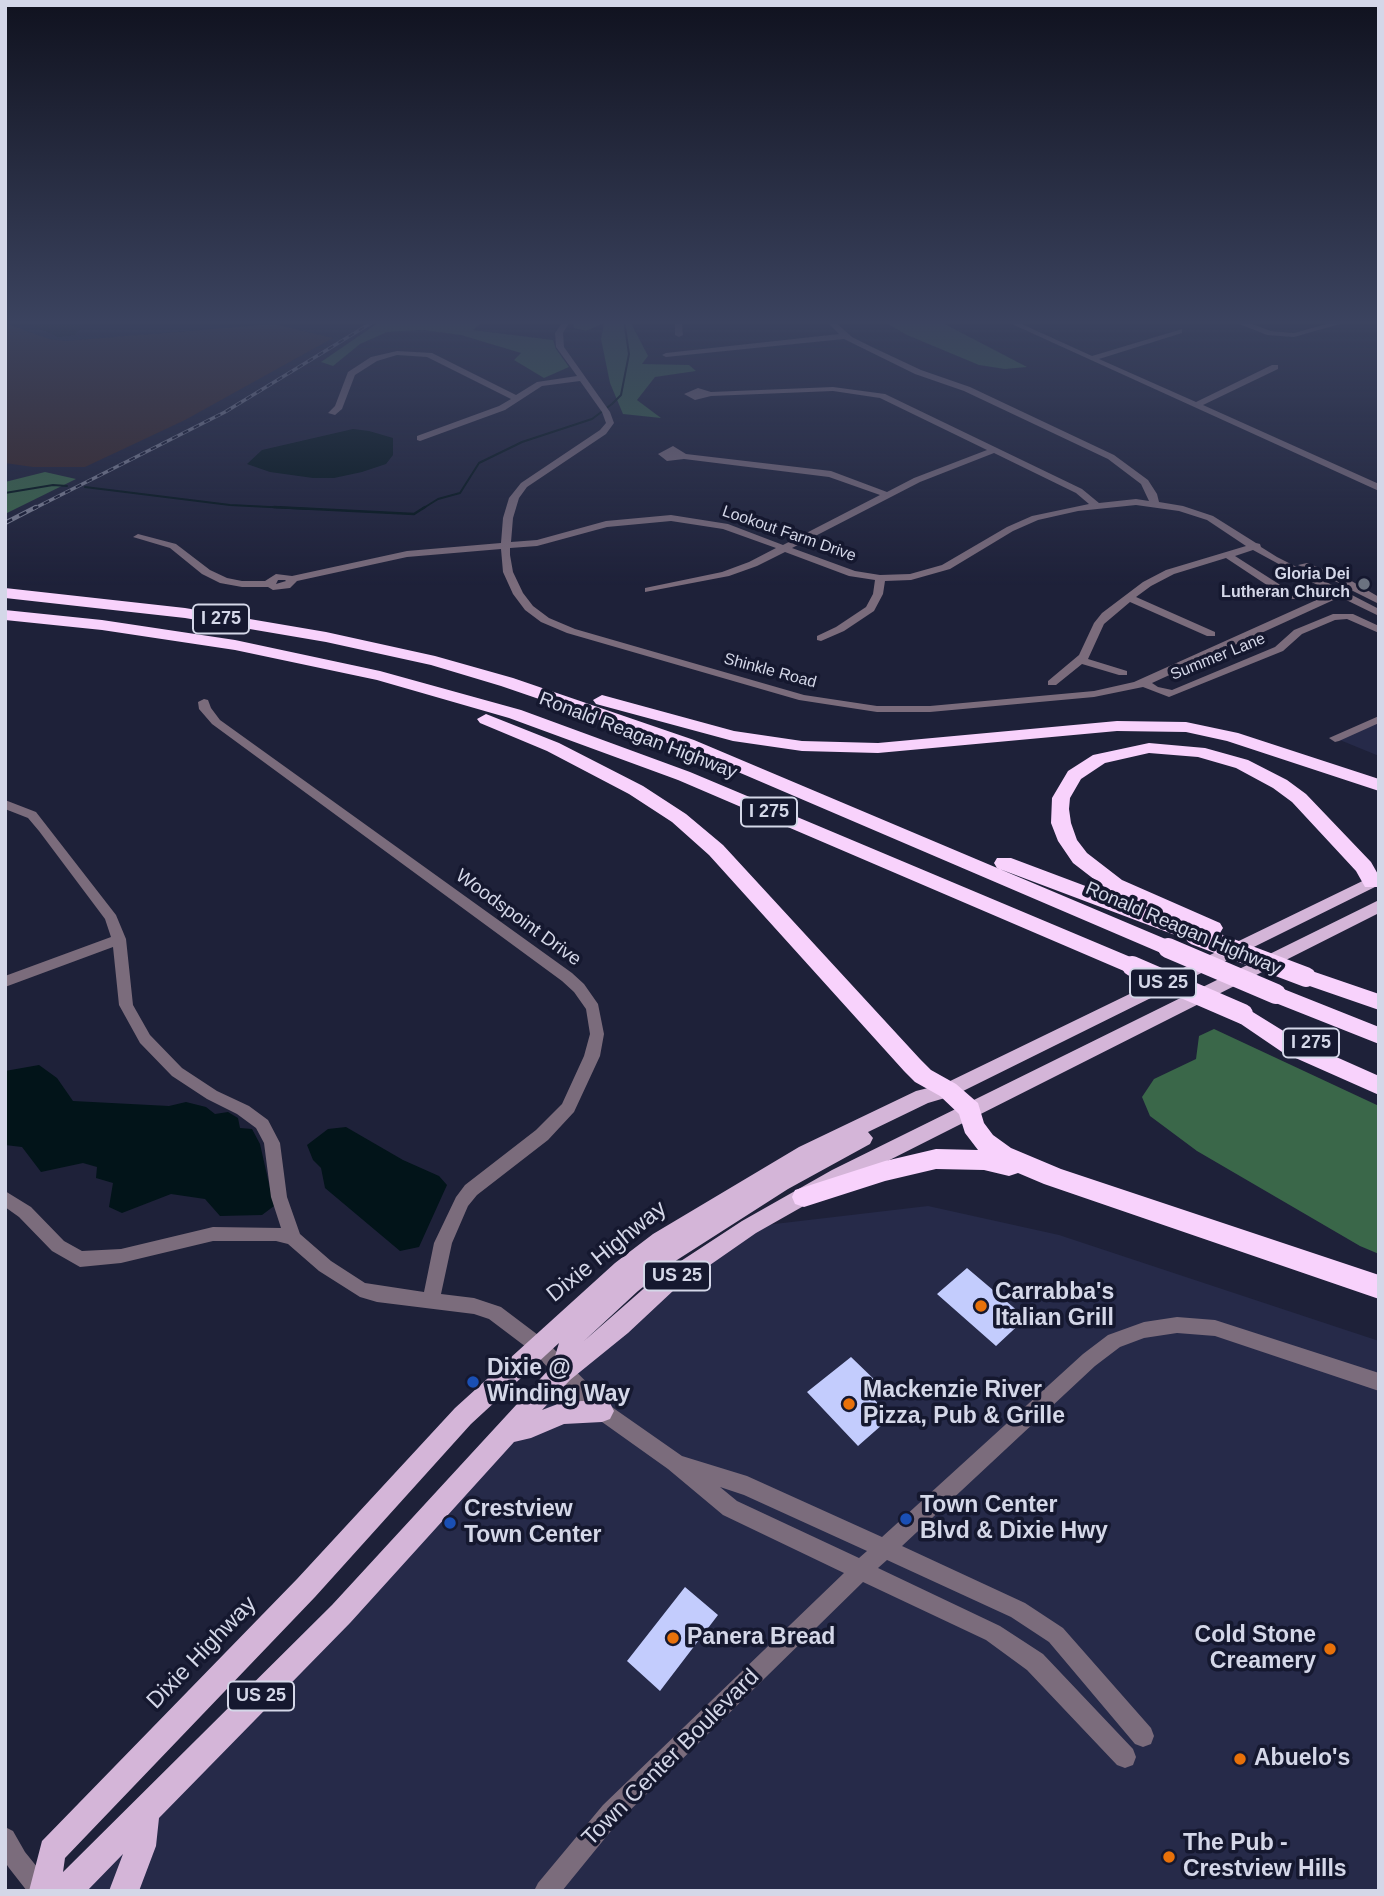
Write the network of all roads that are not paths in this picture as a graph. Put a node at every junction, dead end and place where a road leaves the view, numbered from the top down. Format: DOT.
graph roads {
  1 [pos="336,408"];
  2 [pos="493,408"];
  3 [pos="604,408"];
  4 [pos="909,408"];
  5 [pos="1009,408"];
  6 [pos="1201,408"];
  7 [pos="332,413"];
  8 [pos="420,438"];
  9 [pos="995,450"];
  10 [pos="684,456"];
  11 [pos="1379,488"];
  12 [pos="887,495"];
  13 [pos="1154,503"];
  14 [pos="1096,505"];
  15 [pos="138,537"];
  16 [pos="505,544"];
  17 [pos="1257,546"];
  18 [pos="784,548"];
  19 [pos="1229,556"];
  20 [pos="880,578"];
  21 [pos="1348,589"];
  22 [pos="649,590"];
  23 [pos="5,593"];
  24 [pos="1292,597"];
  25 [pos="1129,598"];
  26 [pos="1379,601"];
  27 [pos="1379,612"];
  28 [pos="5,615"];
  29 [pos="1379,630"];
  30 [pos="1211,634"];
  31 [pos="821,638"];
  32 [pos="1080,660"];
  33 [pos="435,662"];
  34 [pos="1123,673"];
  35 [pos="397,681"];
  36 [pos="1143,682"];
  37 [pos="1052,683"];
  38 [pos="204,702"];
  39 [pos="1379,719"];
  40 [pos="1335,738"];
  41 [pos="1379,785"];
  42 [pos="791,787"];
  43 [pos="5,804"];
  44 [pos="1375,880"];
  45 [pos="1379,906"];
  46 [pos="1204,931"];
  47 [pos="118,939"];
  48 [pos="5,982"];
  49 [pos="1379,1001"];
  50 [pos="1242,1014"];
  51 [pos="1379,1036"];
  52 [pos="1379,1072"];
  53 [pos="1379,1086"];
  54 [pos="948,1090"];
  55 [pos="970,1110"];
  56 [pos="1053,1177"];
  57 [pos="804,1197"];
  58 [pos="5,1198"];
  59 [pos="293,1238"];
  60 [pos="1379,1287"];
  61 [pos="431,1300"];
  62 [pos="540,1347"];
  63 [pos="562,1372"];
  64 [pos="1379,1382"];
  65 [pos="602,1411"];
  66 [pos="507,1432"];
  67 [pos="675,1462"];
  68 [pos="886,1549"];
  69 [pos="861,1570"];
  70 [pos="1143,1736"];
  71 [pos="1125,1757"];
  72 [pos="145,1813"];
  73 [pos="5,1839"];
  74 [pos="43,1891"];
  75 [pos="51,1891"];
  76 [pos="124,1891"];
  77 [pos="546,1891"];
  1 -- 7 [label="street"];
  2 -- 8 [label="street"];
  3 -- 16 [label="street, Shinkle Road"];
  4 -- 9 [label="street"];
  5 -- 13 [label="street"];
  6 -- 11 [label="street"];
  9 -- 12 [label="street"];
  9 -- 14 [label="street"];
  10 -- 12 [label="street"];
  12 -- 18 [label="street"];
  13 -- 14 [label="street, Lookout Farm Drive"];
  13 -- 17 [label="street, Lookout Farm Drive"];
  14 -- 20 [label="street, Lookout Farm Drive"];
  15 -- 16 [label="street, Lookout Farm Drive"];
  16 -- 18 [label="street, Lookout Farm Drive"];
  16 -- 36 [label="street, Shinkle Road"];
  17 -- 19 [label="street"];
  17 -- 21 [label="street, Lookout Farm Drive"];
  18 -- 20 [label="street, Lookout Farm Drive"];
  18 -- 22 [label="street"];
  19 -- 24 [label="street"];
  19 -- 25 [label="street"];
  20 -- 31 [label="street"];
  21 -- 26 [label="street, Lookout Farm Drive"];
  21 -- 27 [label="street, Lookout Farm Drive"];
  21 -- 36 [label="street, Shinkle Road"];
  23 -- 33 [label="highway, Ronald Reagan Highway / I 275"];
  25 -- 30 [label="street"];
  25 -- 32 [label="street"];
  28 -- 35 [label="highway, Ronald Reagan Highway / I 275"];
  29 -- 36 [label="street, Summer Lane"];
  32 -- 34 [label="street"];
  32 -- 37 [label="street"];
  33 -- 41 [label="highway"];
  33 -- 42 [label="highway, Ronald Reagan Highway / I 275"];
  35 -- 50 [label="highway, Ronald Reagan Highway / I 275, bridge"];
  35 -- 54 [label="highway"];
  38 -- 61 [label="street, Woodspoint Drive"];
  39 -- 40 [label="street"];
  42 -- 46 [label="highway"];
  42 -- 51 [label="highway, Ronald Reagan Highway / I 275, bridge"];
  43 -- 47 [label="street"];
  44 -- 46 [label="highway"];
  44 -- 54 [label="main road, Dixie Highway / US 25"];
  45 -- 55 [label="main road, US 25"];
  46 -- 49 [label="highway, bridge"];
  47 -- 48 [label="street"];
  47 -- 59 [label="street"];
  50 -- 52 [label="highway, Ronald Reagan Highway / I 275"];
  50 -- 53 [label="highway"];
  54 -- 55 [label="highway"];
  54 -- 62 [label="main road, Dixie Highway / US 25"];
  54 -- 63 [label="main road"];
  55 -- 56 [label="highway"];
  55 -- 57 [label="main road, US 25"];
  56 -- 57 [label="highway"];
  56 -- 60 [label="highway"];
  57 -- 63 [label="main road, US 25"];
  58 -- 59 [label="street"];
  59 -- 61 [label="street"];
  61 -- 62 [label="street"];
  62 -- 63 [label="street"];
  62 -- 74 [label="main road, Dixie Highway / US 25"];
  63 -- 65 [label="street"];
  63 -- 66 [label="main road, US 25"];
  64 -- 68 [label="street, Town Center Boulevard"];
  65 -- 66 [label="main road"];
  65 -- 67 [label="street"];
  66 -- 72 [label="main road, US 25"];
  67 -- 68 [label="street"];
  67 -- 69 [label="street"];
  68 -- 69 [label="street, Town Center Boulevard"];
  68 -- 70 [label="street"];
  69 -- 71 [label="street"];
  69 -- 77 [label="street, Town Center Boulevard"];
  72 -- 75 [label="main road, US 25"];
  72 -- 76 [label="main road"];
  73 -- 74 [label="street"];
}
